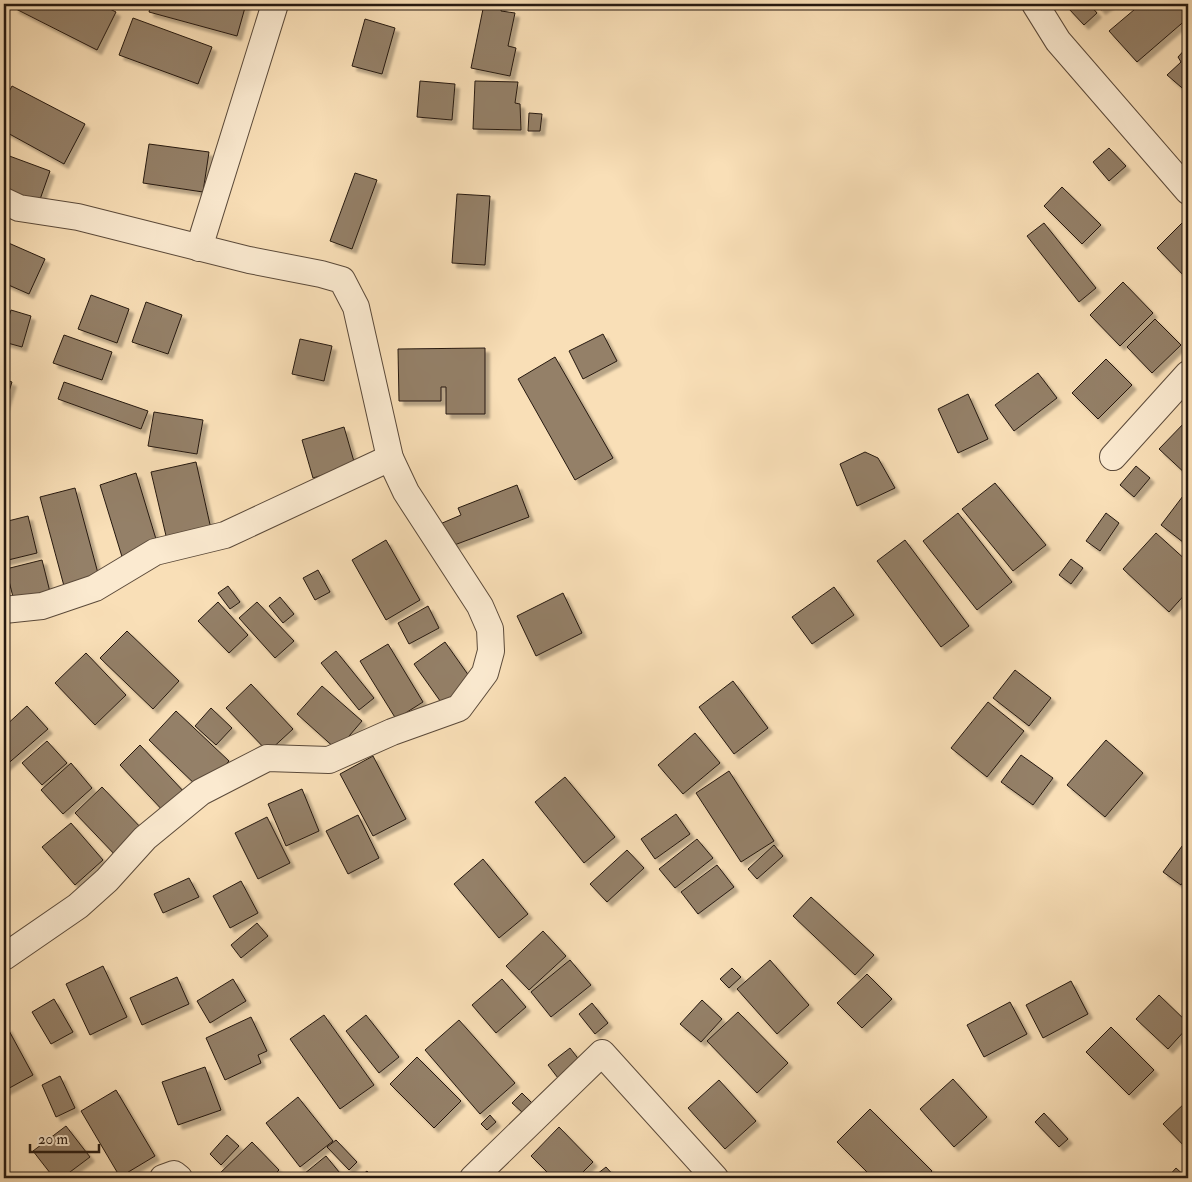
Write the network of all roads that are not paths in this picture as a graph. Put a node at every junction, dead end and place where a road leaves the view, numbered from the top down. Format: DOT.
graph roads {
  1 [pos="276,4"];
  2 [pos="1035,4"];
  3 [pos="1188,191"];
  4 [pos="4,201"];
  5 [pos="199,248"];
  6 [pos="1188,374"];
  7 [pos="1114,457"];
  8 [pos="390,458"];
  9 [pos="4,610"];
  10 [pos="4,957"];
  11 [pos="163,1178"];
  12 [pos="179,1178"];
  13 [pos="473,1178"];
  14 [pos="715,1178"];
  1 -- 5 [label="street"];
  2 -- 3 [label="street"];
  4 -- 5 [label="street"];
  5 -- 8 [label="street"];
  6 -- 7 [label="street"];
  8 -- 9 [label="street"];
  8 -- 10 [label="street"];
  11 -- 12 [label="street"];
  13 -- 14 [label="street"];
}
